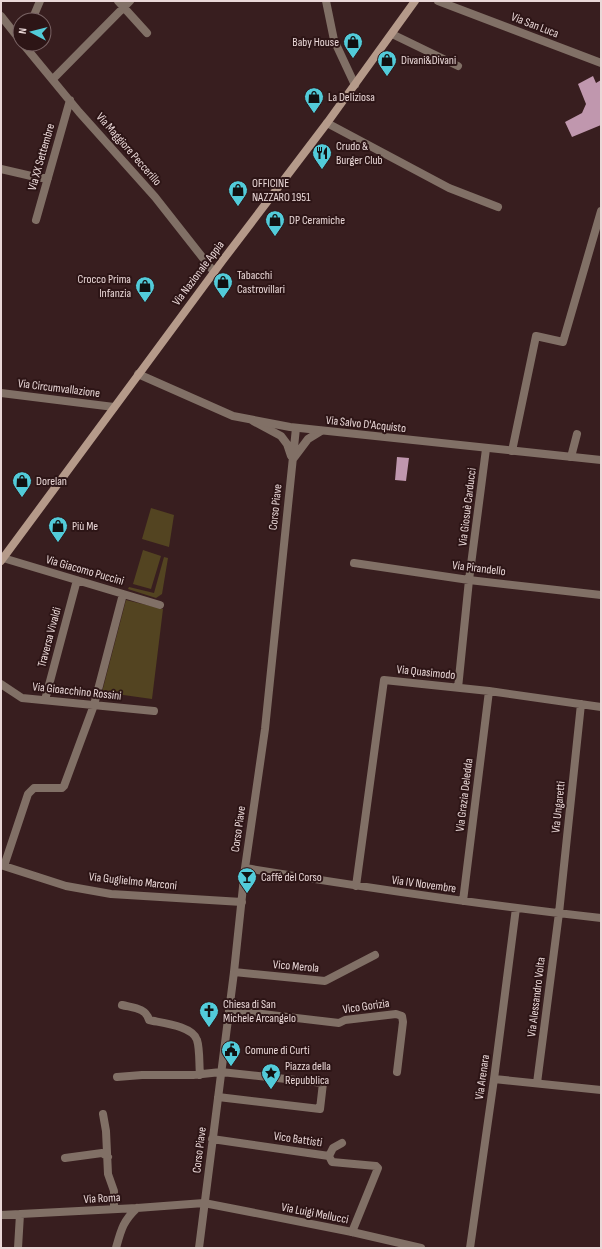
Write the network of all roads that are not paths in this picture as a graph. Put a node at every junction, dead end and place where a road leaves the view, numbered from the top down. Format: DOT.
graph roads {
  1 [pos="40,1"];
  2 [pos="130,1"];
  3 [pos="326,1"];
  4 [pos="415,1"];
  5 [pos="438,1"];
  6 [pos="121,4"];
  7 [pos="35,12"];
  8 [pos="2,20"];
  9 [pos="12,31"];
  10 [pos="147,33"];
  11 [pos="392,34"];
  12 [pos="30,52"];
  13 [pos="601,62"];
  14 [pos="458,66"];
  15 [pos="53,79"];
  16 [pos="355,85"];
  17 [pos="70,100"];
  18 [pos="327,123"];
  19 [pos="1,169"];
  20 [pos="48,178"];
  21 [pos="498,207"];
  22 [pos="601,211"];
  23 [pos="36,220"];
  24 [pos="214,272"];
  25 [pos="138,374"];
  26 [pos="1,393"];
  27 [pos="114,408"];
  28 [pos="247,419"];
  29 [pos="296,428"];
  30 [pos="321,431"];
  31 [pos="577,434"];
  32 [pos="486,449"];
  33 [pos="512,452"];
  34 [pos="572,458"];
  35 [pos="292,460"];
  36 [pos="601,460"];
  37 [pos="2,559"];
  38 [pos="354,563"];
  39 [pos="77,580"];
  40 [pos="469,580"];
  41 [pos="123,594"];
  42 [pos="601,595"];
  43 [pos="160,605"];
  44 [pos="1,684"];
  45 [pos="458,688"];
  46 [pos="488,691"];
  47 [pos="45,700"];
  48 [pos="581,704"];
  49 [pos="94,705"];
  50 [pos="601,707"];
  51 [pos="154,711"];
  52 [pos="2,866"];
  53 [pos="245,868"];
  54 [pos="356,886"];
  55 [pos="463,901"];
  56 [pos="242,902"];
  57 [pos="516,908"];
  58 [pos="558,913"];
  59 [pos="601,918"];
  60 [pos="375,955"];
  61 [pos="234,972"];
  62 [pos="122,1005"];
  63 [pos="229,1010"];
  64 [pos="221,1072"];
  65 [pos="397,1072"];
  66 [pos="200,1075"];
  67 [pos="117,1077"];
  68 [pos="494,1078"];
  69 [pos="537,1083"];
  70 [pos="601,1090"];
  71 [pos="218,1097"];
  72 [pos="103,1114"];
  73 [pos="212,1139"];
  74 [pos="342,1143"];
  75 [pos="329,1156"];
  76 [pos="108,1157"];
  77 [pos="65,1158"];
  78 [pos="204,1203"];
  79 [pos="137,1208"];
  80 [pos="114,1209"];
  81 [pos="20,1214"];
  82 [pos="1,1215"];
  83 [pos="352,1232"];
  84 [pos="18,1248"];
  85 [pos="116,1248"];
  86 [pos="199,1248"];
  87 [pos="421,1248"];
  88 [pos="470,1248"];
  1 -- 7 [label="street"];
  2 -- 6 [label="street"];
  3 -- 16 [label="street"];
  4 -- 11 [label="main road, Via Nazionale Appia"];
  5 -- 13 [label="street, Via San Luca"];
  6 -- 10 [label="street"];
  6 -- 15 [label="street"];
  8 -- 9 [label="street"];
  11 -- 14 [label="street"];
  11 -- 16 [label="main road, Via Nazionale Appia"];
  12 -- 15 [label="street, Via Maggiore Peccerillo"];
  15 -- 17 [label="street, Via Maggiore Peccerillo"];
  16 -- 18 [label="main road, Via Nazionale Appia"];
  17 -- 20 [label="street, Via XX Settembre"];
  17 -- 24 [label="street, Via Maggiore Peccerillo"];
  18 -- 21 [label="street"];
  18 -- 24 [label="main road, Via Nazionale Appia"];
  19 -- 20 [label="street"];
  20 -- 23 [label="street, Via XX Settembre"];
  22 -- 33 [label="street"];
  24 -- 25 [label="main road, Via Nazionale Appia"];
  25 -- 27 [label="main road, Via Nazionale Appia"];
  25 -- 28 [label="street, Via Salvo D'Acquisto"];
  26 -- 27 [label="street, Via Circumvallazione"];
  27 -- 37 [label="main road, Via Nazionale Appia"];
  28 -- 29 [label="street, Via Salvo D'Acquisto"];
  28 -- 35 [label="street, Corso Piave"];
  29 -- 30 [label="street, Via Salvo D'Acquisto"];
  29 -- 35 [label="street, Corso Piave"];
  30 -- 32 [label="street, Via Salvo D'Acquisto"];
  30 -- 35 [label="street"];
  31 -- 34 [label="street"];
  32 -- 33 [label="street, Via Salvo D'Acquisto"];
  32 -- 40 [label="street, Via Giosuè Carducci"];
  33 -- 34 [label="street, Via Salvo D'Acquisto"];
  34 -- 36 [label="street, Via Salvo D'Acquisto"];
  35 -- 53 [label="street, Corso Piave"];
  37 -- 39 [label="street, Via Giacomo Puccini"];
  38 -- 40 [label="street, Via Pirandello"];
  39 -- 41 [label="street, Via Giacomo Puccini"];
  39 -- 47 [label="street, Traversa Vivaldi"];
  40 -- 42 [label="street, Via Pirandello"];
  40 -- 45 [label="street, Via Giosuè Carducci"];
  41 -- 43 [label="street, Via Giacomo Puccini"];
  41 -- 49 [label="street"];
  44 -- 47 [label="street, Via Gioacchino Rossini"];
  45 -- 46 [label="street, Via Quasimodo"];
  45 -- 54 [label="street, Via Quasimodo"];
  46 -- 48 [label="street, Via Quasimodo"];
  46 -- 55 [label="street, Via Grazia Deledda"];
  47 -- 49 [label="street, Via Gioacchino Rossini"];
  48 -- 50 [label="street, Via Quasimodo"];
  48 -- 58 [label="street, Via Ungaretti"];
  49 -- 51 [label="street, Via Gioacchino Rossini"];
  49 -- 52 [label="street"];
  52 -- 56 [label="street, Via Guglielmo Marconi"];
  53 -- 54 [label="street, Via IV Novembre"];
  53 -- 56 [label="street, Corso Piave"];
  54 -- 55 [label="street, Via IV Novembre"];
  55 -- 57 [label="street, Via IV Novembre"];
  56 -- 61 [label="street, Corso Piave"];
  57 -- 58 [label="street, Via IV Novembre"];
  57 -- 68 [label="street, Via Arenara"];
  58 -- 59 [label="street, Via IV Novembre"];
  58 -- 69 [label="street, Via Alessandro Volta"];
  60 -- 61 [label="street, Vico Merola"];
  61 -- 63 [label="street, Corso Piave"];
  62 -- 66 [label="street"];
  63 -- 64 [label="street, Corso Piave"];
  63 -- 65 [label="street, Vico Gorizia"];
  64 -- 66 [label="street"];
  64 -- 71 [label="street, Corso Piave"];
  64 -- 71 [label="street"];
  66 -- 67 [label="street"];
  68 -- 69 [label="street"];
  68 -- 88 [label="street, Via Arenara"];
  69 -- 70 [label="street"];
  71 -- 73 [label="street, Corso Piave"];
  72 -- 76 [label="street"];
  73 -- 75 [label="street, Vico Battisti"];
  73 -- 78 [label="street, Corso Piave"];
  74 -- 75 [label="street"];
  75 -- 83 [label="street, Vico Battisti"];
  76 -- 77 [label="street"];
  76 -- 80 [label="street"];
  78 -- 79 [label="street, Via Roma"];
  78 -- 83 [label="street, Via Luigi Mellucci"];
  78 -- 86 [label="street, Corso Piave"];
  79 -- 80 [label="street, Via Roma"];
  79 -- 85 [label="street"];
  80 -- 81 [label="street, Via Roma"];
  81 -- 82 [label="street, Via Roma"];
  81 -- 84 [label="street"];
  83 -- 87 [label="street, Via Luigi Mellucci"];
}
